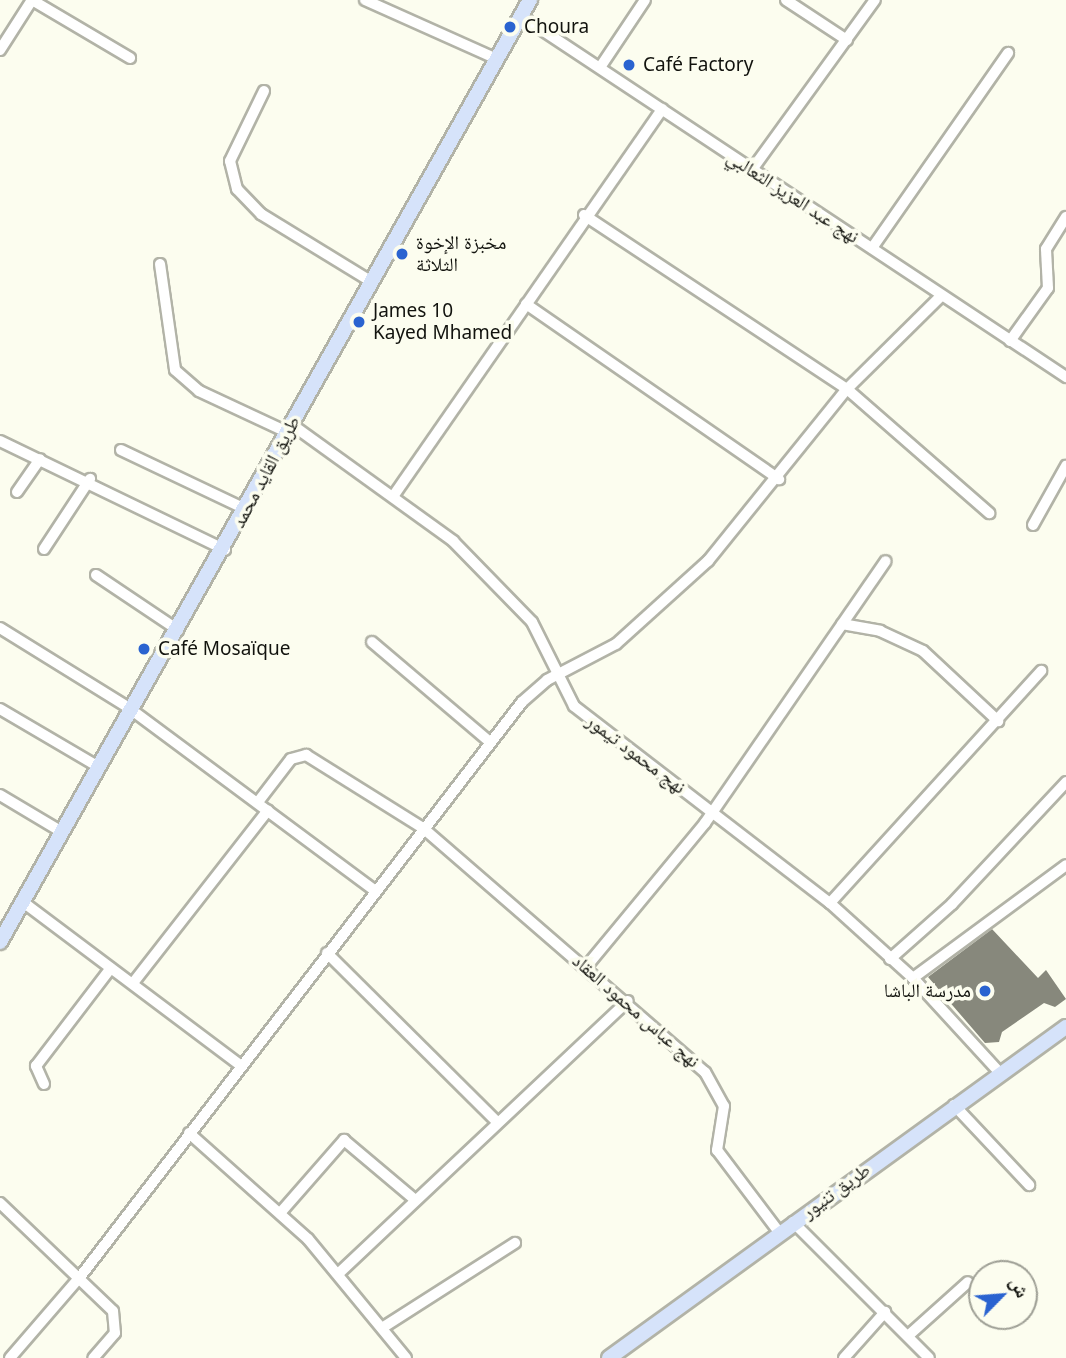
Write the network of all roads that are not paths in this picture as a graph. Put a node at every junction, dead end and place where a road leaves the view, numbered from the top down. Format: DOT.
graph roads {
  1 [pos="32,0"];
  2 [pos="365,0"];
  3 [pos="530,0"];
  4 [pos="645,0"];
  5 [pos="786,0"];
  6 [pos="876,0"];
  7 [pos="521,16"];
  8 [pos="847,40"];
  9 [pos="0,50"];
  10 [pos="1008,53"];
  11 [pos="130,58"];
  12 [pos="497,59"];
  13 [pos="600,66"];
  14 [pos="264,91"];
  15 [pos="662,109"];
  16 [pos="751,171"];
  17 [pos="584,215"];
  18 [pos="1066,218"];
  19 [pos="872,248"];
  20 [pos="160,264"];
  21 [pos="372,282"];
  22 [pos="940,297"];
  23 [pos="526,304"];
  24 [pos="1010,341"];
  25 [pos="1066,377"];
  26 [pos="847,389"];
  27 [pos="289,428"];
  28 [pos="0,441"];
  29 [pos="121,450"];
  30 [pos="40,459"];
  31 [pos="1066,466"];
  32 [pos="90,479"];
  33 [pos="779,479"];
  34 [pos="17,492"];
  35 [pos="394,495"];
  36 [pos="245,509"];
  37 [pos="989,513"];
  38 [pos="1033,525"];
  39 [pos="44,549"];
  40 [pos="225,550"];
  41 [pos="886,561"];
  42 [pos="96,575"];
  43 [pos="842,624"];
  44 [pos="0,628"];
  45 [pos="178,630"];
  46 [pos="372,642"];
  47 [pos="1041,671"];
  48 [pos="560,675"];
  49 [pos="129,708"];
  50 [pos="0,709"];
  51 [pos="998,721"];
  52 [pos="490,741"];
  53 [pos="99,767"];
  54 [pos="1066,782"];
  55 [pos="0,795"];
  56 [pos="258,802"];
  57 [pos="268,810"];
  58 [pos="713,810"];
  59 [pos="424,828"];
  60 [pos="62,832"];
  61 [pos="1066,865"];
  62 [pos="375,891"];
  63 [pos="23,902"];
  64 [pos="830,904"];
  65 [pos="0,942"];
  66 [pos="327,953"];
  67 [pos="890,959"];
  68 [pos="586,967"];
  69 [pos="111,968"];
  70 [pos="913,978"];
  71 [pos="133,983"];
  72 [pos="628,1001"];
  73 [pos="1066,1027"];
  74 [pos="240,1065"];
  75 [pos="1000,1073"];
  76 [pos="44,1084"];
  77 [pos="954,1105"];
  78 [pos="496,1121"];
  79 [pos="190,1133"];
  80 [pos="1029,1185"];
  81 [pos="414,1199"];
  82 [pos="0,1203"];
  83 [pos="281,1212"];
  84 [pos="793,1222"];
  85 [pos="779,1232"];
  86 [pos="515,1243"];
  87 [pos="338,1274"];
  88 [pos="80,1277"];
  89 [pos="968,1282"];
  90 [pos="885,1312"];
  91 [pos="382,1328"];
  92 [pos="909,1335"];
  93 [pos="10,1358"];
  94 [pos="93,1358"];
  95 [pos="406,1358"];
  96 [pos="609,1358"];
  97 [pos="844,1358"];
  98 [pos="929,1358"];
  1 -- 9 [label="street"];
  1 -- 11 [label="street"];
  2 -- 12 [label="street"];
  3 -- 7 [label="main road, طريق القايد محمد"];
  4 -- 13 [label="street"];
  5 -- 8 [label="street"];
  6 -- 8 [label="street"];
  7 -- 12 [label="main road, طريق القايد محمد"];
  7 -- 13 [label="street, نهج عبد العزيز الثعالبي"];
  8 -- 16 [label="street"];
  10 -- 19 [label="street"];
  12 -- 21 [label="main road, طريق القايد محمد"];
  13 -- 15 [label="street, نهج عبد العزيز الثعالبي"];
  14 -- 21 [label="street"];
  15 -- 16 [label="street, نهج عبد العزيز الثعالبي"];
  15 -- 17 [label="street"];
  16 -- 19 [label="street, نهج عبد العزيز الثعالبي"];
  17 -- 23 [label="street"];
  17 -- 26 [label="street"];
  18 -- 24 [label="street"];
  19 -- 22 [label="street, نهج عبد العزيز الثعالبي"];
  20 -- 27 [label="street, نهج محمود تيمور"];
  21 -- 27 [label="main road, طريق القايد محمد"];
  22 -- 24 [label="street, نهج عبد العزيز الثعالبي"];
  22 -- 26 [label="street"];
  23 -- 33 [label="street"];
  23 -- 35 [label="street"];
  24 -- 25 [label="street, نهج عبد العزيز الثعالبي"];
  26 -- 33 [label="street"];
  26 -- 37 [label="street"];
  27 -- 35 [label="street, نهج محمود تيمور"];
  27 -- 36 [label="main road, طريق القايد محمد"];
  28 -- 30 [label="street"];
  29 -- 36 [label="street"];
  30 -- 32 [label="street"];
  30 -- 34 [label="street"];
  31 -- 38 [label="street"];
  32 -- 39 [label="street"];
  32 -- 40 [label="street"];
  33 -- 48 [label="street"];
  35 -- 48 [label="street, نهج محمود تيمور"];
  36 -- 40 [label="main road, طريق القايد محمد"];
  40 -- 45 [label="main road, طريق القايد محمد"];
  41 -- 43 [label="street"];
  42 -- 45 [label="street"];
  43 -- 51 [label="street"];
  43 -- 58 [label="street"];
  44 -- 49 [label="street"];
  45 -- 49 [label="main road, طريق القايد محمد"];
  46 -- 52 [label="street"];
  47 -- 51 [label="street"];
  48 -- 52 [label="street"];
  48 -- 58 [label="street, نهج محمود تيمور"];
  49 -- 53 [label="main road, طريق القايد محمد"];
  49 -- 56 [label="street"];
  50 -- 53 [label="street"];
  51 -- 64 [label="street"];
  52 -- 59 [label="street"];
  53 -- 60 [label="main road, طريق القايد محمد"];
  54 -- 67 [label="street"];
  55 -- 60 [label="street"];
  56 -- 57 [label="street"];
  56 -- 59 [label="street, نهج عباس محمود العقاد"];
  57 -- 62 [label="street"];
  57 -- 71 [label="street"];
  58 -- 64 [label="street, نهج محمود تيمور"];
  58 -- 68 [label="street"];
  59 -- 62 [label="street"];
  59 -- 68 [label="street, نهج عباس محمود العقاد"];
  60 -- 63 [label="main road, طريق القايد محمد"];
  61 -- 70 [label="street"];
  62 -- 66 [label="street"];
  63 -- 65 [label="main road, طريق القايد محمد"];
  63 -- 69 [label="street"];
  64 -- 67 [label="street, نهج محمود تيمور"];
  66 -- 74 [label="street"];
  66 -- 78 [label="street"];
  67 -- 70 [label="street, نهج محمود تيمور"];
  68 -- 72 [label="street, نهج عباس محمود العقاد"];
  69 -- 71 [label="street"];
  69 -- 76 [label="street"];
  70 -- 75 [label="street, نهج محمود تيمور"];
  71 -- 74 [label="street"];
  72 -- 78 [label="street"];
  72 -- 85 [label="street, نهج عباس محمود العقاد"];
  73 -- 75 [label="main road, طريق تنيور"];
  74 -- 79 [label="street"];
  75 -- 77 [label="main road, طريق تنيور"];
  77 -- 80 [label="street"];
  77 -- 84 [label="main road, طريق تنيور"];
  78 -- 81 [label="street"];
  79 -- 83 [label="street"];
  79 -- 88 [label="street"];
  81 -- 83 [label="street"];
  81 -- 87 [label="street"];
  82 -- 88 [label="street"];
  83 -- 87 [label="street"];
  84 -- 85 [label="main road, طريق تنيور"];
  84 -- 90 [label="street"];
  85 -- 96 [label="main road, طريق تنيور"];
  86 -- 91 [label="street"];
  87 -- 91 [label="street"];
  88 -- 93 [label="street"];
  88 -- 94 [label="street"];
  89 -- 92 [label="street"];
  90 -- 92 [label="street"];
  90 -- 97 [label="street"];
  91 -- 95 [label="street"];
  92 -- 98 [label="street"];
}
